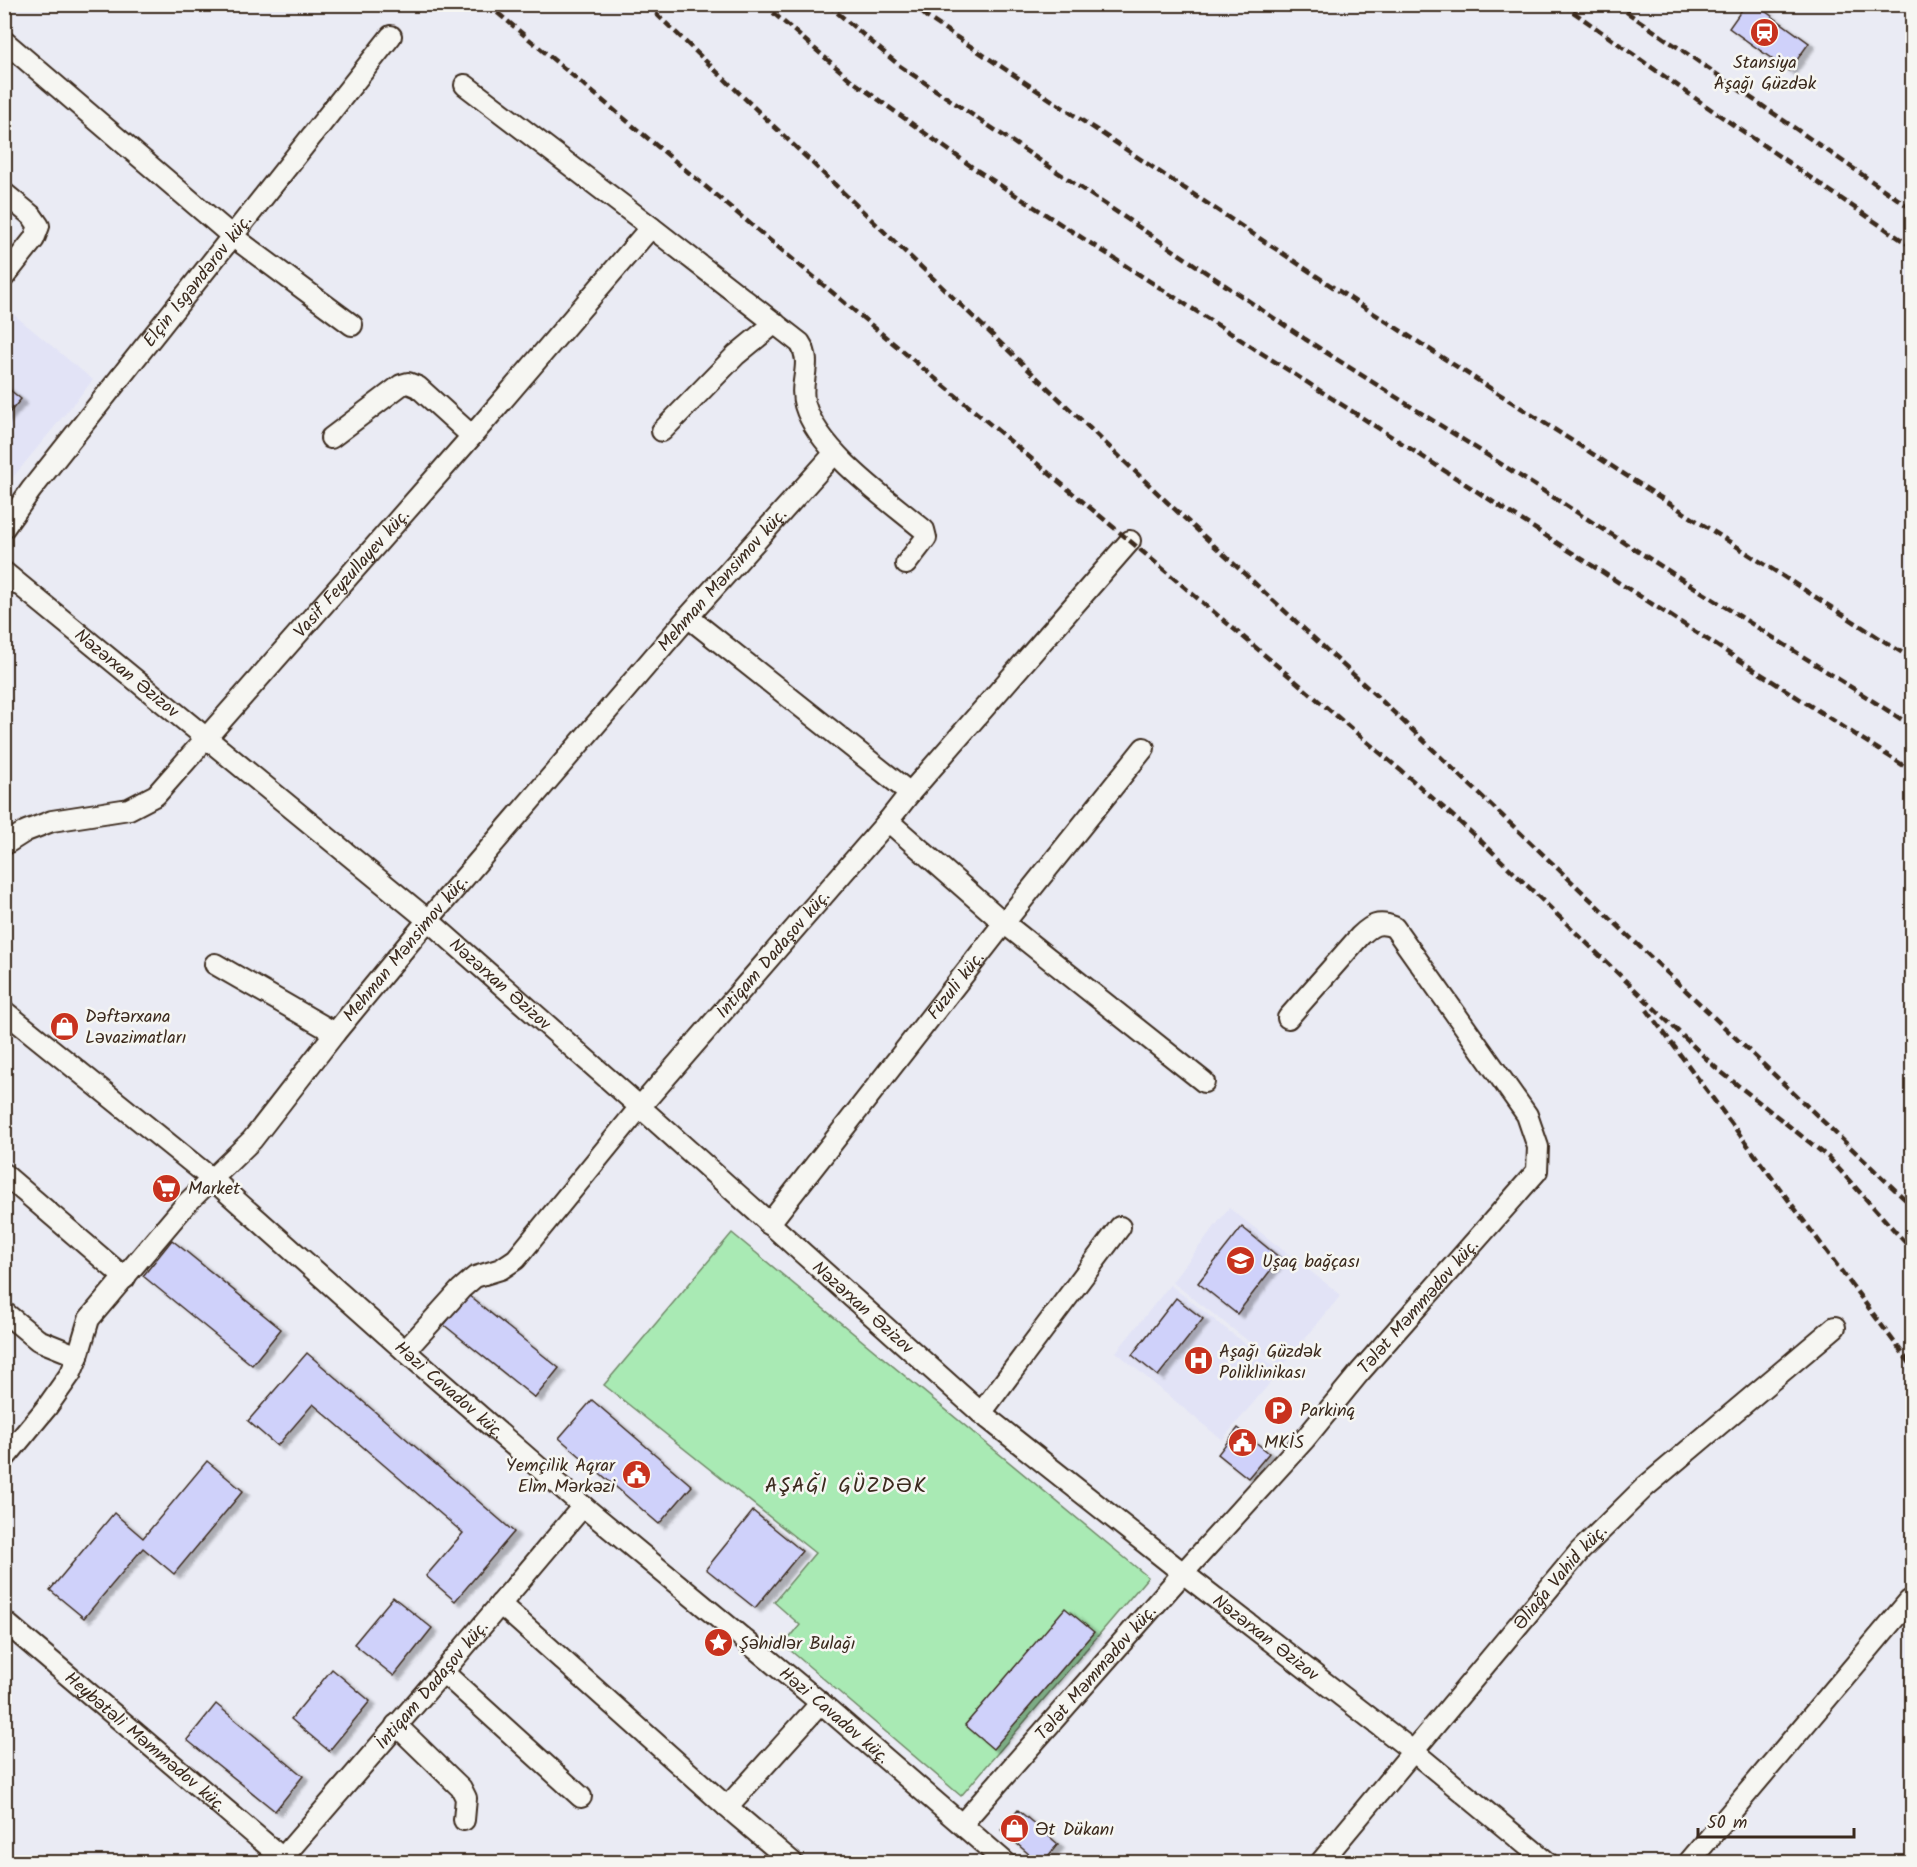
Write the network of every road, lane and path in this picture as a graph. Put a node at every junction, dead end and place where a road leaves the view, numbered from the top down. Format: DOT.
graph roads {
  1 [pos="391,36"];
  2 [pos="4,41"];
  3 [pos="465,85"];
  4 [pos="4,193"];
  5 [pos="651,227"];
  6 [pos="232,236"];
  7 [pos="4,277"];
  8 [pos="775,323"];
  9 [pos="352,325"];
  10 [pos="662,431"];
  11 [pos="472,436"];
  12 [pos="331,438"];
  13 [pos="834,454"];
  14 [pos="4,528"];
  15 [pos="1130,541"];
  16 [pos="906,564"];
  17 [pos="4,572"];
  18 [pos="688,617"];
  19 [pos="207,738"];
  20 [pos="1144,748"];
  21 [pos="910,793"];
  22 [pos="888,821"];
  23 [pos="4,845"];
  24 [pos="428,920"];
  25 [pos="1004,923"];
  26 [pos="215,964"];
  27 [pos="4,1011"];
  28 [pos="1288,1018"];
  29 [pos="334,1033"];
  30 [pos="1204,1082"];
  31 [pos="640,1107"];
  32 [pos="4,1174"];
  33 [pos="212,1179"];
  34 [pos="770,1224"];
  35 [pos="1120,1227"];
  36 [pos="125,1278"];
  37 [pos="4,1312"];
  38 [pos="1835,1327"];
  39 [pos="405,1351"];
  40 [pos="78,1356"];
  41 [pos="981,1413"];
  42 [pos="4,1459"];
  43 [pos="583,1506"];
  44 [pos="1183,1573"];
  45 [pos="1909,1601"];
  46 [pos="500,1604"];
  47 [pos="4,1621"];
  48 [pos="443,1672"];
  49 [pos="822,1703"];
  50 [pos="396,1725"];
  51 [pos="1414,1752"];
  52 [pos="582,1797"];
  53 [pos="727,1807"];
  54 [pos="464,1820"];
  55 [pos="962,1824"];
  56 [pos="283,1861"];
  57 [pos="792,1863"];
  58 [pos="1005,1863"];
  59 [pos="1320,1863"];
  60 [pos="1547,1863"];
  61 [pos="1689,1863"];
  1 -- 6 [label="street, Elçin İsgəndərov küç."];
  2 -- 6 [label="street"];
  3 -- 5 [label="street"];
  4 -- 7 [label="street"];
  5 -- 8 [label="street"];
  5 -- 11 [label="street, Vasif Feyzullayev küç."];
  6 -- 9 [label="street"];
  6 -- 14 [label="street, Elçin İsgəndərov küç."];
  8 -- 10 [label="street"];
  8 -- 13 [label="street"];
  11 -- 12 [label="street"];
  11 -- 19 [label="street, Vasif Feyzullayev küç."];
  13 -- 16 [label="street"];
  13 -- 18 [label="street, Mehman Mənsimov küç."];
  15 -- 21 [label="street, İntiqam Dadaşov küç."];
  17 -- 19 [label="street, Nəzərxan Əzizov"];
  18 -- 21 [label="street"];
  18 -- 24 [label="street, Mehman Mənsimov küç."];
  19 -- 23 [label="street, Vasif Feyzullayev küç."];
  19 -- 24 [label="street, Nəzərxan Əzizov"];
  20 -- 25 [label="street, Füzuli küç."];
  21 -- 22 [label="street, İntiqam Dadaşov küç."];
  22 -- 25 [label="street"];
  22 -- 31 [label="street, İntiqam Dadaşov küç."];
  24 -- 29 [label="street, Mehman Mənsimov küç."];
  24 -- 31 [label="street, Nəzərxan Əzizov"];
  25 -- 30 [label="street"];
  25 -- 34 [label="street, Füzuli küç."];
  26 -- 29 [label="street"];
  27 -- 33 [label="street, Həzi Cavadov küç."];
  28 -- 44 [label="street, Tələt Məmmədov küç."];
  29 -- 33 [label="street, Mehman Mənsimov küç."];
  31 -- 34 [label="street, Nəzərxan Əzizov"];
  31 -- 39 [label="street, İntiqam Dadaşov küç."];
  32 -- 36 [label="street"];
  33 -- 36 [label="street, Mehman Mənsimov küç."];
  33 -- 39 [label="street, Həzi Cavadov küç."];
  34 -- 41 [label="street, Nəzərxan Əzizov"];
  35 -- 41 [label="street"];
  36 -- 40 [label="street, Mehman Mənsimov küç."];
  37 -- 40 [label="street"];
  38 -- 51 [label="street, Əliağa Vahid küç."];
  39 -- 43 [label="street, Həzi Cavadov küç."];
  40 -- 42 [label="street, Mehman Mənsimov küç."];
  41 -- 44 [label="street, Nəzərxan Əzizov"];
  43 -- 46 [label="street, İntiqam Dadaşov küç."];
  43 -- 49 [label="street, Həzi Cavadov küç."];
  44 -- 51 [label="street, Nəzərxan Əzizov"];
  44 -- 55 [label="street, Tələt Məmmədov küç."];
  45 -- 61 [label="street"];
  46 -- 48 [label="street, İntiqam Dadaşov küç."];
  46 -- 53 [label="street"];
  47 -- 56 [label="street, Heybətəli Məmmədov küç."];
  48 -- 50 [label="street, İntiqam Dadaşov küç."];
  48 -- 52 [label="street"];
  49 -- 53 [label="street"];
  49 -- 55 [label="street, Həzi Cavadov küç."];
  50 -- 54 [label="street"];
  50 -- 56 [label="street, İntiqam Dadaşov küç."];
  51 -- 59 [label="street, Əliağa Vahid küç."];
  51 -- 60 [label="street, Nəzərxan Əzizov"];
  53 -- 57 [label="street"];
  55 -- 58 [label="street, Həzi Cavadov küç."];
}
